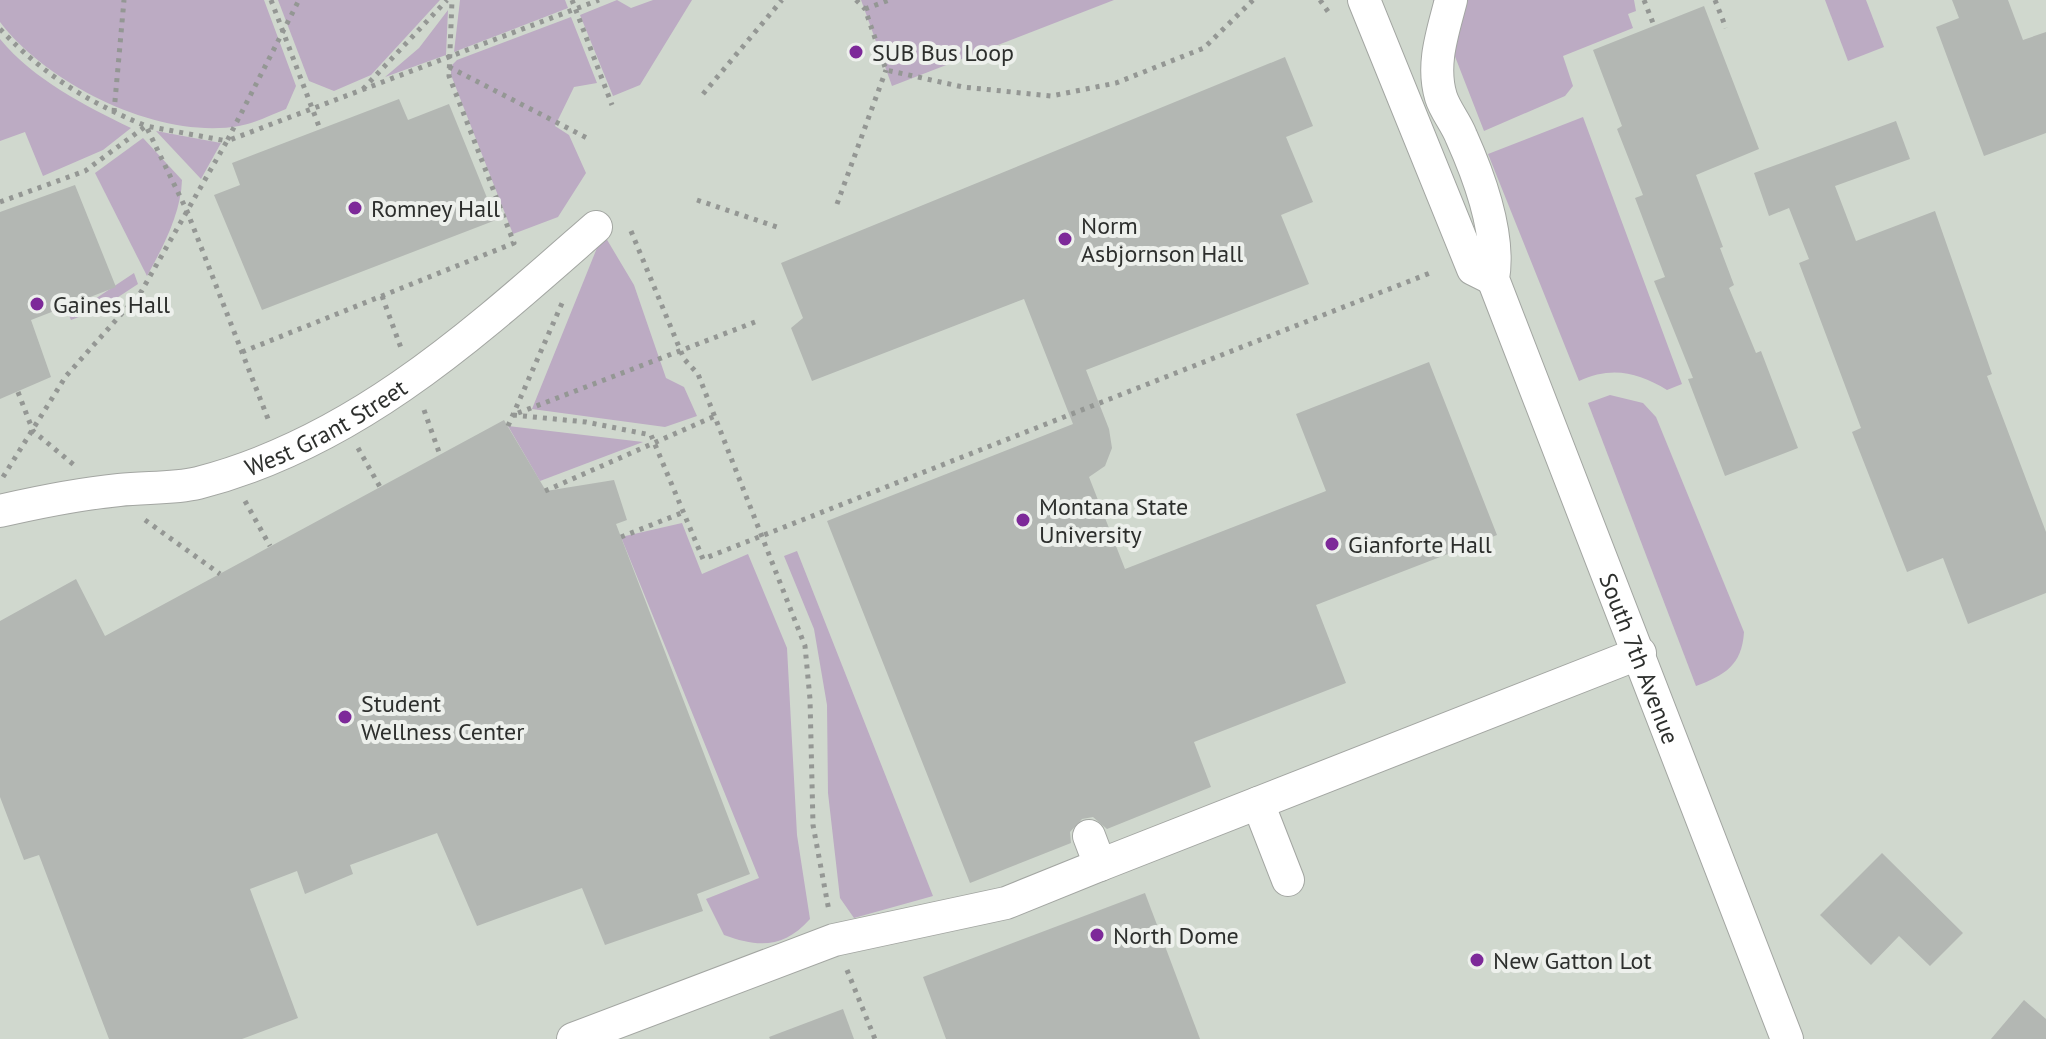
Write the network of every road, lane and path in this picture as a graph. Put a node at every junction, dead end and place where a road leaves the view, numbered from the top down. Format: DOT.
graph roads {
  1 [pos="124,0"];
  2 [pos="271,0"];
  3 [pos="299,0"];
  4 [pos="450,0"];
  5 [pos="572,0"];
  6 [pos="599,0"];
  7 [pos="782,0"];
  8 [pos="856,0"];
  9 [pos="889,0"];
  10 [pos="1253,0"];
  11 [pos="1320,0"];
  12 [pos="1364,0"];
  13 [pos="1451,0"];
  14 [pos="1644,0"];
  15 [pos="1715,0"];
  16 [pos="865,9"];
  17 [pos="575,10"];
  18 [pos="1329,13"];
  19 [pos="1653,23"];
  20 [pos="1726,28"];
  21 [pos="0,29"];
  22 [pos="283,31"];
  23 [pos="449,58"];
  24 [pos="449,67"];
  25 [pos="886,70"];
  26 [pos="362,90"];
  27 [pos="703,94"];
  28 [pos="612,105"];
  29 [pos="312,109"];
  30 [pos="114,112"];
  31 [pos="146,126"];
  32 [pos="320,129"];
  33 [pos="587,138"];
  34 [pos="227,141"];
  35 [pos="697,200"];
  36 [pos="0,202"];
  37 [pos="837,204"];
  38 [pos="187,211"];
  39 [pos="596,227"];
  40 [pos="777,227"];
  41 [pos="631,231"];
  42 [pos="1430,273"];
  43 [pos="1493,279"];
  44 [pos="564,299"];
  45 [pos="755,322"];
  46 [pos="242,352"];
  47 [pos="681,352"];
  48 [pos="18,392"];
  49 [pos="513,415"];
  50 [pos="715,416"];
  51 [pos="344,423"];
  52 [pos="508,426"];
  53 [pos="33,431"];
  54 [pos="655,444"];
  55 [pos="282,455"];
  56 [pos="229,473"];
  57 [pos="0,482"];
  58 [pos="380,487"];
  59 [pos="545,491"];
  60 [pos="106,492"];
  61 [pos="0,511"];
  62 [pos="684,512"];
  63 [pos="763,534"];
  64 [pos="621,537"];
  65 [pos="270,546"];
  66 [pos="220,574"];
  67 [pos="1640,653"];
  68 [pos="1258,803"];
  69 [pos="1288,880"];
  70 [pos="834,940"];
  71 [pos="573,1039"];
  72 [pos="875,1039"];
  73 [pos="1787,1039"];
  1 -- 30 [label="path"];
  2 -- 22 [label="path"];
  3 -- 22 [label="path"];
  4 -- 23 [label="path"];
  4 -- 26 [label="path"];
  5 -- 17 [label="path"];
  6 -- 17 [label="path"];
  7 -- 27 [label="path"];
  8 -- 16 [label="path"];
  9 -- 16 [label="path"];
  10 -- 25 [label="path"];
  11 -- 18 [label="path"];
  12 -- 43 [label="street, South 7th Avenue"];
  13 -- 43 [label="street, South 7th Avenue"];
  14 -- 19 [label="path"];
  15 -- 20 [label="path"];
  16 -- 25 [label="path"];
  17 -- 23 [label="path"];
  17 -- 28 [label="path"];
  21 -- 30 [label="path"];
  22 -- 29 [label="path"];
  22 -- 34 [label="path"];
  23 -- 24 [label="path"];
  23 -- 26 [label="path"];
  24 -- 33 [label="path"];
  24 -- 46 [label="path"];
  25 -- 37 [label="path"];
  26 -- 29 [label="path"];
  29 -- 32 [label="path"];
  29 -- 34 [label="path"];
  30 -- 31 [label="path"];
  31 -- 34 [label="path"];
  31 -- 36 [label="path"];
  31 -- 38 [label="path"];
  34 -- 38 [label="path"];
  35 -- 40 [label="path"];
  38 -- 46 [label="path"];
  38 -- 53 [label="path"];
  39 -- 51 [label="street, West Grant Street"];
  41 -- 47 [label="path"];
  42 -- 63 [label="path"];
  43 -- 67 [label="street, South 7th Avenue"];
  44 -- 49 [label="path"];
  45 -- 47 [label="path"];
  46 -- 55 [label="path"];
  47 -- 49 [label="path"];
  47 -- 50 [label="path"];
  48 -- 53 [label="path"];
  49 -- 52 [label="path"];
  49 -- 54 [label="path"];
  50 -- 54 [label="path"];
  50 -- 63 [label="path"];
  51 -- 55 [label="street, West Grant Street"];
  51 -- 58 [label="path"];
  53 -- 57 [label="path"];
  54 -- 59 [label="path"];
  54 -- 62 [label="path"];
  55 -- 56 [label="street, West Grant Street"];
  56 -- 60 [label="street, West Grant Street"];
  56 -- 65 [label="path"];
  60 -- 61 [label="street, West Grant Street"];
  60 -- 66 [label="path"];
  62 -- 63 [label="path"];
  62 -- 64 [label="path"];
  63 -- 70 [label="path"];
  67 -- 68 [label="street"];
  67 -- 73 [label="street, South 7th Avenue"];
  68 -- 69 [label="street"];
  68 -- 70 [label="street"];
  70 -- 71 [label="street"];
  70 -- 72 [label="path"];
}
